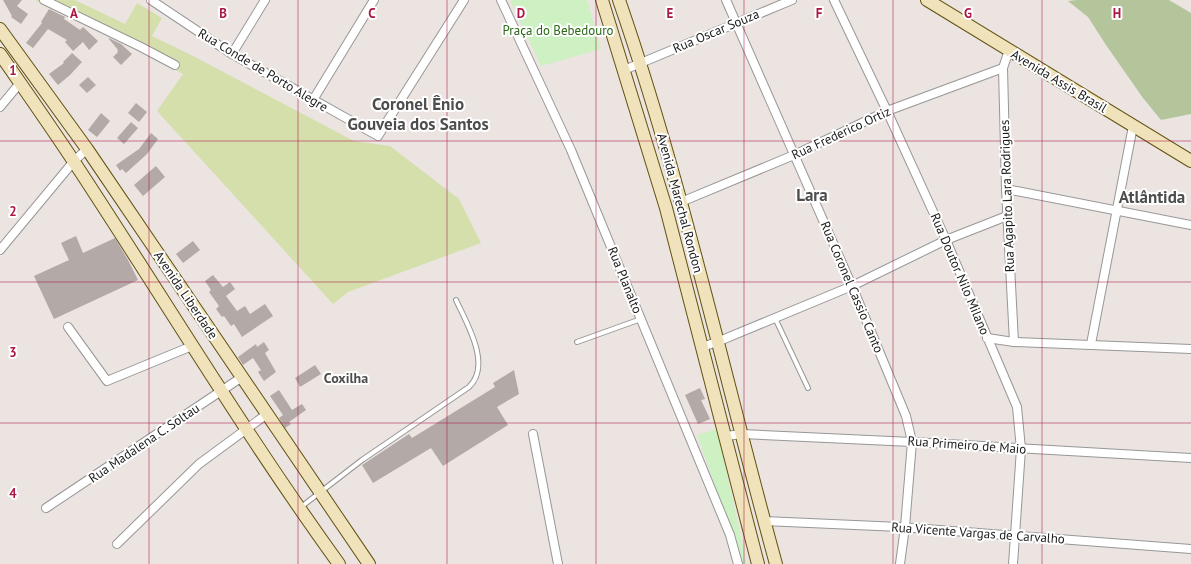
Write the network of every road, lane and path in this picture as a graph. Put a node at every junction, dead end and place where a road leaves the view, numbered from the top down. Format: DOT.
graph roads {
  1 [pos="44,0"];
  2 [pos="151,0"];
  3 [pos="265,0"];
  4 [pos="374,0"];
  5 [pos="464,0"];
  6 [pos="501,0"];
  7 [pos="602,0"];
  8 [pos="619,0"];
  9 [pos="726,0"];
  10 [pos="792,0"];
  11 [pos="834,0"];
  12 [pos="927,0"];
  13 [pos="162,3"];
  14 [pos="736,22"];
  15 [pos="0,29"];
  16 [pos="5,46"];
  17 [pos="1009,50"];
  18 [pos="0,54"];
  19 [pos="232,54"];
  20 [pos="641,64"];
  21 [pos="175,65"];
  22 [pos="1003,68"];
  23 [pos="624,70"];
  24 [pos="20,83"];
  25 [pos="313,100"];
  26 [pos="0,106"];
  27 [pos="887,111"];
  28 [pos="1133,126"];
  29 [pos="87,149"];
  30 [pos="794,155"];
  31 [pos="74,161"];
  32 [pos="1191,161"];
  33 [pos="1006,189"];
  34 [pos="681,202"];
  35 [pos="1117,211"];
  36 [pos="1007,216"];
  37 [pos="1191,225"];
  38 [pos="946,240"];
  39 [pos="0,250"];
  40 [pos="852,286"];
  41 [pos="456,300"];
  42 [pos="775,318"];
  43 [pos="641,319"];
  44 [pos="68,327"];
  45 [pos="987,338"];
  46 [pos="576,342"];
  47 [pos="717,342"];
  48 [pos="1014,342"];
  49 [pos="1092,344"];
  50 [pos="192,346"];
  51 [pos="702,347"];
  52 [pos="1191,349"];
  53 [pos="242,377"];
  54 [pos="808,388"];
  55 [pos="221,391"];
  56 [pos="267,414"];
  57 [pos="246,429"];
  58 [pos="534,434"];
  59 [pos="742,434"];
  60 [pos="726,436"];
  61 [pos="912,442"];
  62 [pos="1021,449"];
  63 [pos="1191,458"];
  64 [pos="320,492"];
  65 [pos="46,508"];
  66 [pos="299,508"];
  67 [pos="764,521"];
  68 [pos="905,527"];
  69 [pos="1014,535"];
  70 [pos="117,544"];
  71 [pos="1191,549"];
  72 [pos="339,564"];
  73 [pos="368,564"];
  74 [pos="558,564"];
  75 [pos="738,564"];
  76 [pos="758,564"];
  77 [pos="776,564"];
  78 [pos="900,564"];
  79 [pos="1012,564"];
  1 -- 21 [label="street"];
  2 -- 13 [label="street, Rua Conde de Porto Alegre"];
  3 -- 19 [label="street"];
  4 -- 25 [label="street"];
  5 -- 25 [label="street, Rua Conde de Porto Alegre"];
  6 -- 43 [label="street, Rua Planalto"];
  7 -- 23 [label="main road, Avenida Marechal Rondon"];
  8 -- 20 [label="main road, Avenida Marechal Rondon"];
  9 -- 14 [label="street, Rua Coronel Cassio Canto"];
  10 -- 14 [label="street, Rua Oscar Souza"];
  11 -- 27 [label="street, Rua Doutor Nilo Milano"];
  12 -- 17 [label="main road, Avenida Assis Brasil"];
  13 -- 19 [label="street, Rua Conde de Porto Alegre"];
  14 -- 20 [label="street, Rua Oscar Souza"];
  14 -- 30 [label="street, Rua Coronel Cassio Canto"];
  15 -- 16 [label="main road, Avenida Liberdade"];
  16 -- 29 [label="main road, Avenida Liberdade"];
  17 -- 22 [label="street, Rua Agapito Lara Rodrigues"];
  17 -- 28 [label="main road, Avenida Assis Brasil"];
  18 -- 24 [label="main road, Avenida Liberdade"];
  19 -- 25 [label="street, Rua Conde de Porto Alegre"];
  20 -- 23 [label="street"];
  20 -- 34 [label="main road, Avenida Marechal Rondon"];
  22 -- 27 [label="street, Rua Frederico Ortiz"];
  22 -- 33 [label="street, Rua Agapito Lara Rodrigues"];
  23 -- 51 [label="main road, Avenida Marechal Rondon"];
  24 -- 26 [label="street"];
  24 -- 31 [label="main road, Avenida Liberdade"];
  27 -- 30 [label="street, Rua Frederico Ortiz"];
  27 -- 38 [label="street, Rua Doutor Nilo Milano"];
  28 -- 32 [label="main road, Avenida Assis Brasil"];
  28 -- 35 [label="street"];
  29 -- 31 [label="street"];
  29 -- 53 [label="main road, Avenida Liberdade"];
  30 -- 34 [label="street, Rua Frederico Ortiz"];
  30 -- 40 [label="street, Rua Coronel Cassio Canto"];
  31 -- 39 [label="street"];
  31 -- 50 [label="main road, Avenida Liberdade"];
  33 -- 35 [label="street"];
  33 -- 36 [label="street, Rua Agapito Lara Rodrigues"];
  34 -- 47 [label="main road, Avenida Marechal Rondon"];
  35 -- 37 [label="street"];
  35 -- 49 [label="street"];
  36 -- 38 [label="street"];
  36 -- 48 [label="street, Rua Agapito Lara Rodrigues"];
  38 -- 40 [label="street"];
  38 -- 45 [label="street, Rua Doutor Nilo Milano"];
  40 -- 42 [label="street"];
  40 -- 61 [label="street, Rua Coronel Cassio Canto"];
  41 -- 64 [label="lane"];
  42 -- 47 [label="street"];
  42 -- 54 [label="lane"];
  43 -- 46 [label="lane"];
  43 -- 75 [label="street, Rua Planalto"];
  44 -- 50 [label="street"];
  45 -- 48 [label="street"];
  45 -- 62 [label="street, Rua Doutor Nilo Milano"];
  47 -- 51 [label="street"];
  47 -- 59 [label="main road, Avenida Marechal Rondon"];
  48 -- 49 [label="street"];
  49 -- 52 [label="street"];
  50 -- 55 [label="main road, Avenida Liberdade"];
  51 -- 60 [label="main road, Avenida Marechal Rondon"];
  53 -- 55 [label="street, Rua Madalena C. Soltau"];
  53 -- 56 [label="main road, Avenida Liberdade"];
  55 -- 57 [label="main road, Avenida Liberdade"];
  55 -- 65 [label="street, Rua Madalena C. Soltau"];
  56 -- 57 [label="street"];
  56 -- 64 [label="main road, Avenida Liberdade"];
  57 -- 66 [label="main road, Avenida Liberdade"];
  57 -- 70 [label="street"];
  58 -- 74 [label="street"];
  59 -- 60 [label="street"];
  59 -- 61 [label="street, Rua Primeiro de Maio"];
  59 -- 67 [label="main road, Avenida Marechal Rondon"];
  60 -- 76 [label="main road, Avenida Marechal Rondon"];
  61 -- 62 [label="street, Rua Primeiro de Maio"];
  61 -- 68 [label="street, Rua Coronel Cassio Canto"];
  62 -- 63 [label="street, Rua Primeiro de Maio"];
  62 -- 69 [label="street, Rua Doutor Nilo Milano"];
  64 -- 66 [label="lane"];
  64 -- 73 [label="main road, Avenida Liberdade"];
  66 -- 72 [label="main road, Avenida Liberdade"];
  67 -- 68 [label="street, Rua Vicente Vargas de Carvalho"];
  67 -- 77 [label="main road, Avenida Marechal Rondon"];
  68 -- 69 [label="street, Rua Vicente Vargas de Carvalho"];
  68 -- 78 [label="street, Rua Coronel Cassio Canto"];
  69 -- 71 [label="street, Rua Vicente Vargas de Carvalho"];
  69 -- 79 [label="street, Rua Doutor Nilo Milano"];
}
